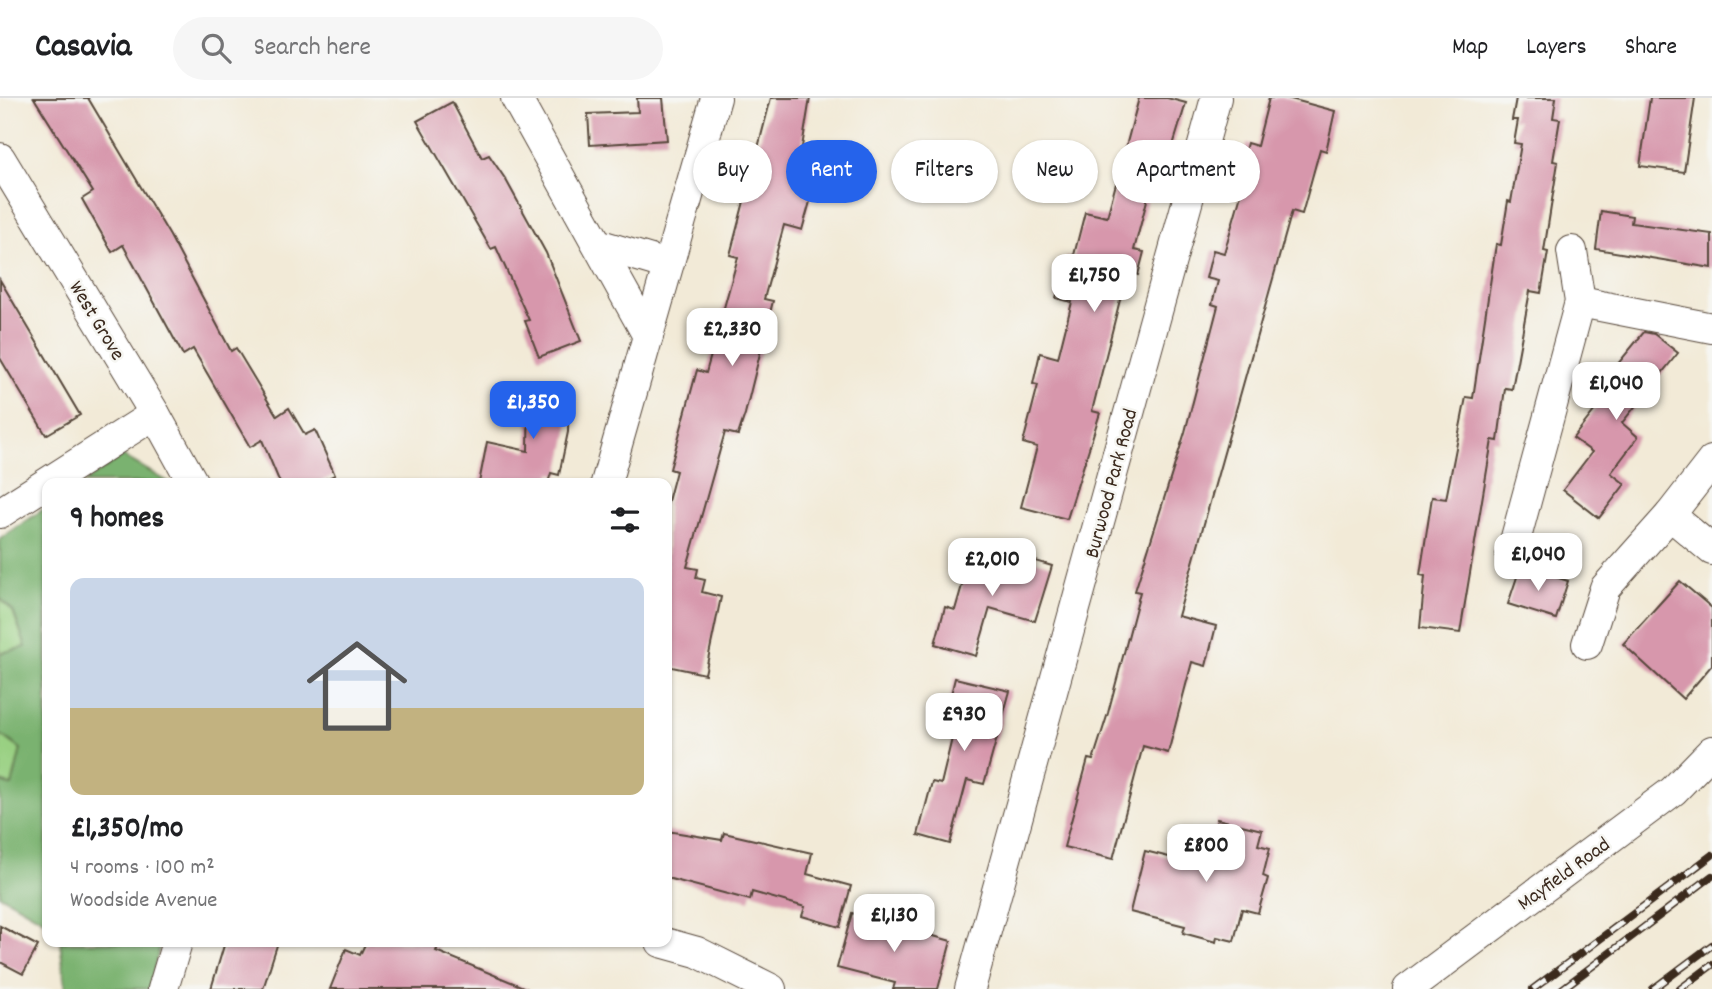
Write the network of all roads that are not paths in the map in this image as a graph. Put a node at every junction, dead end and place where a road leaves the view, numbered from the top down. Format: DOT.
graph roads {
  1 [pos="516,98"];
  2 [pos="716,98"];
  3 [pos="1216,98"];
  4 [pos="0,158"];
  5 [pos="601,245"];
  6 [pos="1572,251"];
  7 [pos="668,265"];
  8 [pos="1580,302"];
  9 [pos="1712,328"];
  10 [pos="648,336"];
  11 [pos="155,414"];
  12 [pos="1712,461"];
  13 [pos="55,478"];
  14 [pos="190,478"];
  15 [pos="607,478"];
  16 [pos="42,486"];
  17 [pos="0,513"];
  18 [pos="1670,515"];
  19 [pos="1712,550"];
  20 [pos="1511,556"];
  21 [pos="1587,644"];
  22 [pos="1712,751"];
  23 [pos="672,945"];
  24 [pos="176,947"];
  25 [pos="163,989"];
  26 [pos="771,989"];
  27 [pos="970,989"];
  28 [pos="1408,989"];
  1 -- 5 [label="street"];
  2 -- 7 [label="street"];
  3 -- 27 [label="street, Burwood Park Road"];
  4 -- 11 [label="street, West Grove"];
  5 -- 7 [label="street"];
  5 -- 10 [label="street"];
  6 -- 8 [label="street"];
  7 -- 10 [label="street"];
  8 -- 9 [label="street"];
  8 -- 20 [label="street"];
  10 -- 15 [label="street"];
  11 -- 13 [label="street"];
  11 -- 14 [label="street, West Grove"];
  12 -- 18 [label="street"];
  16 -- 17 [label="street"];
  18 -- 19 [label="street"];
  18 -- 21 [label="street"];
  22 -- 28 [label="street, Mayfield Road"];
  23 -- 26 [label="street"];
  24 -- 25 [label="street"];
}
